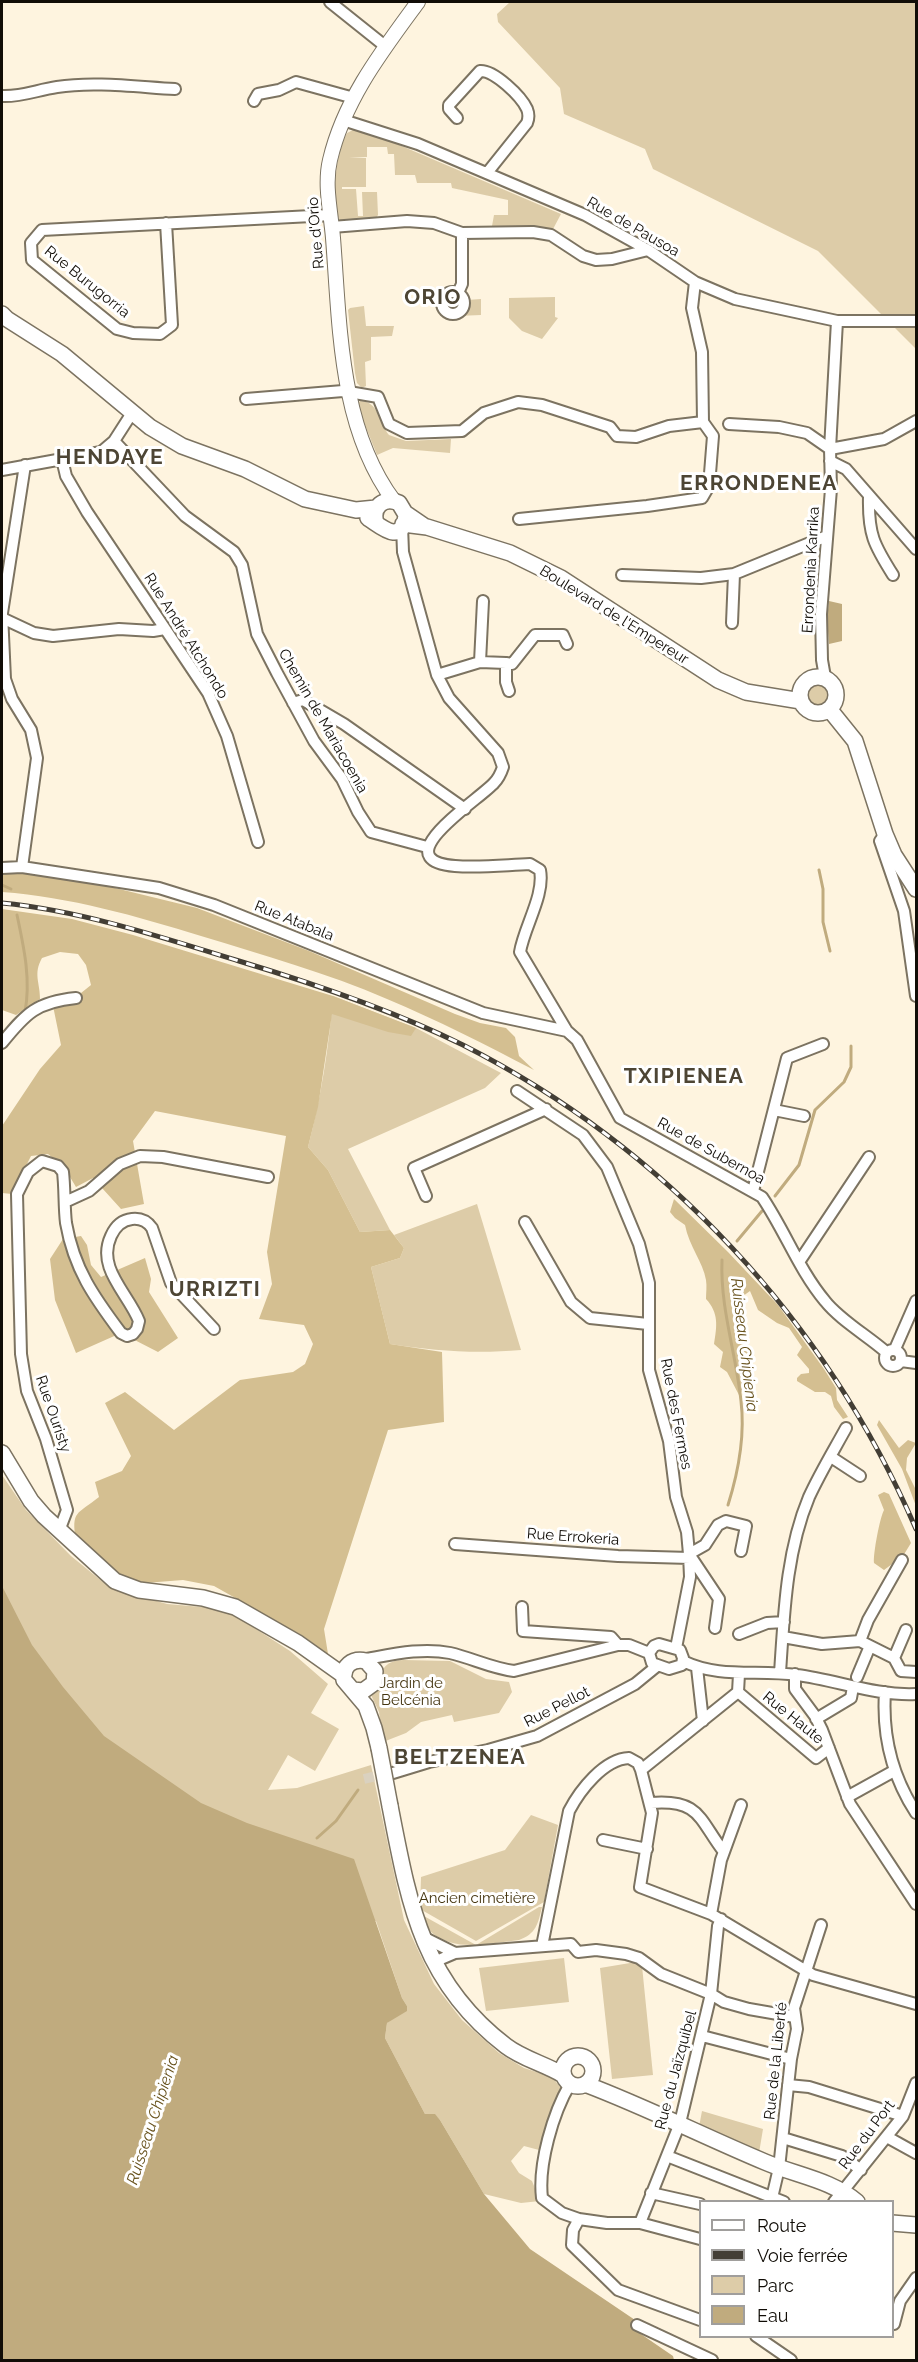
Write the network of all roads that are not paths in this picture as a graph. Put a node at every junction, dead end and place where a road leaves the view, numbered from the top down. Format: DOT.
graph roads {
  1 [pos="330,2"];
  2 [pos="418,2"];
  3 [pos="385,46"];
  4 [pos="175,89"];
  5 [pos="2,96"];
  6 [pos="354,98"];
  7 [pos="254,101"];
  8 [pos="457,118"];
  9 [pos="343,120"];
  10 [pos="487,173"];
  11 [pos="332,221"];
  12 [pos="166,223"];
  13 [pos="462,233"];
  14 [pos="648,250"];
  15 [pos="695,282"];
  16 [pos="458,293"];
  17 [pos="2,314"];
  18 [pos="837,321"];
  19 [pos="916,321"];
  20 [pos="348,393"];
  21 [pos="246,399"];
  22 [pos="132,413"];
  23 [pos="703,422"];
  24 [pos="916,422"];
  25 [pos="729,424"];
  26 [pos="114,441"];
  27 [pos="830,448"];
  28 [pos="62,459"];
  29 [pos="830,461"];
  30 [pos="25,465"];
  31 [pos="2,470"];
  32 [pos="869,497"];
  33 [pos="391,516"];
  34 [pos="519,519"];
  35 [pos="827,536"];
  36 [pos="914,542"];
  37 [pos="734,574"];
  38 [pos="622,575"];
  39 [pos="892,575"];
  40 [pos="483,601"];
  41 [pos="2,618"];
  42 [pos="732,623"];
  43 [pos="165,629"];
  44 [pos="567,644"];
  45 [pos="480,662"];
  46 [pos="506,663"];
  47 [pos="437,675"];
  48 [pos="825,677"];
  49 [pos="509,691"];
  50 [pos="801,701"];
  51 [pos="293,703"];
  52 [pos="830,710"];
  53 [pos="465,809"];
  54 [pos="885,834"];
  55 [pos="258,842"];
  56 [pos="427,847"];
  57 [pos="22,867"];
  58 [pos="2,868"];
  59 [pos="916,889"];
  60 [pos="916,996"];
  61 [pos="76,998"];
  62 [pos="567,1031"];
  63 [pos="2,1043"];
  64 [pos="823,1044"];
  65 [pos="517,1091"];
  66 [pos="546,1109"];
  67 [pos="774,1110"];
  68 [pos="804,1116"];
  69 [pos="869,1157"];
  70 [pos="268,1177"];
  71 [pos="753,1191"];
  72 [pos="426,1196"];
  73 [pos="65,1202"];
  74 [pos="525,1222"];
  75 [pos="799,1262"];
  76 [pos="916,1301"];
  77 [pos="648,1324"];
  78 [pos="214,1329"];
  79 [pos="891,1351"];
  80 [pos="916,1364"];
  81 [pos="846,1428"];
  82 [pos="2,1454"];
  83 [pos="831,1457"];
  84 [pos="860,1476"];
  85 [pos="59,1532"];
  86 [pos="455,1544"];
  87 [pos="741,1551"];
  88 [pos="689,1556"];
  89 [pos="902,1560"];
  90 [pos="522,1607"];
  91 [pos="784,1622"];
  92 [pos="715,1628"];
  93 [pos="906,1630"];
  94 [pos="739,1634"];
  95 [pos="783,1638"];
  96 [pos="865,1644"];
  97 [pos="618,1645"];
  98 [pos="676,1648"];
  99 [pos="649,1653"];
  100 [pos="393,1654"];
  101 [pos="894,1658"];
  102 [pos="683,1661"];
  103 [pos="351,1666"];
  104 [pos="657,1666"];
  105 [pos="697,1668"];
  106 [pos="916,1672"];
  107 [pos="780,1673"];
  108 [pos="739,1674"];
  109 [pos="795,1674"];
  110 [pos="855,1682"];
  111 [pos="365,1685"];
  112 [pos="738,1692"];
  113 [pos="885,1692"];
  114 [pos="916,1694"];
  115 [pos="816,1719"];
  116 [pos="703,1721"];
  117 [pos="829,1748"];
  118 [pos="641,1770"];
  119 [pos="894,1772"];
  120 [pos="393,1773"];
  121 [pos="847,1797"];
  122 [pos="651,1803"];
  123 [pos="741,1805"];
  124 [pos="916,1813"];
  125 [pos="603,1840"];
  126 [pos="647,1848"];
  127 [pos="724,1852"];
  128 [pos="916,1904"];
  129 [pos="716,1916"];
  130 [pos="820,1925"];
  131 [pos="421,1935"];
  132 [pos="542,1946"];
  133 [pos="455,1953"];
  134 [pos="434,1962"];
  135 [pos="806,1972"];
  136 [pos="711,1994"];
  137 [pos="916,2004"];
  138 [pos="795,2017"];
  139 [pos="702,2036"];
  140 [pos="791,2059"];
  141 [pos="575,2077"];
  142 [pos="916,2083"];
  143 [pos="788,2085"];
  144 [pos="903,2116"];
  145 [pos="680,2123"];
  146 [pos="887,2137"];
  147 [pos="783,2138"];
  148 [pos="916,2153"];
  149 [pos="667,2156"];
  150 [pos="779,2168"];
  151 [pos="861,2170"];
  152 [pos="651,2193"];
  153 [pos="838,2196"];
  154 [pos="771,2199"];
  155 [pos="699,2204"];
  156 [pos="579,2219"];
  157 [pos="640,2223"];
  158 [pos="894,2223"];
  159 [pos="916,2225"];
  160 [pos="699,2239"];
  161 [pos="916,2278"];
  162 [pos="699,2320"];
  163 [pos="894,2324"];
  164 [pos="637,2325"];
  165 [pos="757,2338"];
  166 [pos="712,2361"];
  167 [pos="791,2361"];
  1 -- 3 [label="street"];
  2 -- 3 [label="street, Rue d'Orio"];
  3 -- 6 [label="street, Rue d'Orio"];
  4 -- 5 [label="street"];
  6 -- 7 [label="street"];
  6 -- 9 [label="street, Rue d'Orio"];
  8 -- 10 [label="street"];
  9 -- 10 [label="street, Rue de Pausoa"];
  9 -- 11 [label="street, Rue d'Orio"];
  10 -- 14 [label="street, Rue de Pausoa"];
  11 -- 12 [label="street, Rue Burugorria"];
  11 -- 13 [label="street, Rue Burugorria"];
  11 -- 20 [label="street, Rue d'Orio"];
  12 -- 12 [label="street, Rue Burugorria"];
  13 -- 14 [label="street"];
  13 -- 16 [label="street"];
  14 -- 15 [label="street, Rue de Pausoa"];
  15 -- 18 [label="street, Rue de Pausoa"];
  15 -- 23 [label="street"];
  17 -- 22 [label="main road"];
  18 -- 19 [label="street, Rue de Pausoa"];
  18 -- 27 [label="street, Errondenia Karrika"];
  20 -- 21 [label="street"];
  20 -- 23 [label="street"];
  20 -- 33 [label="street, Rue d'Orio"];
  22 -- 26 [label="street"];
  22 -- 33 [label="main road"];
  23 -- 34 [label="street"];
  24 -- 27 [label="street"];
  25 -- 27 [label="street"];
  26 -- 28 [label="street"];
  26 -- 51 [label="street, Chemin de Mariacoenia"];
  27 -- 29 [label="street, Errondenia Karrika"];
  28 -- 30 [label="street"];
  28 -- 43 [label="street, Rue André Atchondo"];
  29 -- 32 [label="street"];
  29 -- 35 [label="street, Errondenia Karrika"];
  30 -- 31 [label="street"];
  30 -- 41 [label="street"];
  32 -- 36 [label="street"];
  32 -- 39 [label="street"];
  33 -- 47 [label="street"];
  33 -- 50 [label="main road, Boulevard de l'Empereur"];
  35 -- 37 [label="street"];
  35 -- 48 [label="street, Errondenia Karrika"];
  37 -- 38 [label="street"];
  37 -- 42 [label="street"];
  40 -- 45 [label="street"];
  41 -- 43 [label="street"];
  41 -- 57 [label="street"];
  43 -- 55 [label="street, Rue André Atchondo"];
  44 -- 46 [label="street"];
  45 -- 46 [label="street"];
  45 -- 47 [label="street"];
  46 -- 49 [label="street"];
  47 -- 53 [label="street"];
  48 -- 50 [label="main road"];
  48 -- 52 [label="main road"];
  50 -- 52 [label="main road, Boulevard de l'Empereur"];
  51 -- 53 [label="street"];
  51 -- 56 [label="street, Chemin de Mariacoenia"];
  52 -- 54 [label="main road"];
  53 -- 56 [label="street"];
  54 -- 59 [label="main road"];
  54 -- 60 [label="street"];
  56 -- 62 [label="street, Rue de Subernoa"];
  57 -- 58 [label="street, Rue Atabala"];
  57 -- 62 [label="street, Rue Atabala"];
  61 -- 63 [label="street"];
  62 -- 71 [label="street, Rue de Subernoa"];
  64 -- 67 [label="street"];
  65 -- 66 [label="street, Rue des Fermes"];
  66 -- 72 [label="street"];
  66 -- 77 [label="street, Rue des Fermes"];
  67 -- 68 [label="street"];
  67 -- 71 [label="street"];
  69 -- 75 [label="street"];
  70 -- 73 [label="street"];
  71 -- 75 [label="street, Rue de Subernoa"];
  73 -- 78 [label="street, Rue Ouristy"];
  73 -- 85 [label="street, Rue Ouristy"];
  74 -- 77 [label="street"];
  75 -- 79 [label="street, Rue de Subernoa"];
  76 -- 79 [label="street"];
  77 -- 88 [label="street, Rue des Fermes"];
  79 -- 80 [label="street, Rue de Subernoa"];
  81 -- 83 [label="street"];
  82 -- 85 [label="main road"];
  83 -- 84 [label="street"];
  83 -- 91 [label="street"];
  85 -- 103 [label="main road"];
  86 -- 88 [label="street, Rue Errokeria"];
  87 -- 88 [label="street"];
  88 -- 92 [label="street"];
  88 -- 98 [label="street, Rue des Fermes"];
  89 -- 96 [label="street"];
  90 -- 97 [label="street"];
  91 -- 94 [label="street"];
  91 -- 95 [label="street"];
  93 -- 101 [label="street"];
  95 -- 96 [label="street"];
  95 -- 107 [label="street"];
  96 -- 101 [label="street"];
  96 -- 110 [label="street"];
  97 -- 99 [label="street"];
  97 -- 100 [label="street"];
  98 -- 99 [label="street"];
  98 -- 102 [label="street"];
  99 -- 104 [label="street"];
  100 -- 103 [label="street"];
  100 -- 111 [label="street"];
  101 -- 106 [label="street"];
  102 -- 104 [label="street"];
  102 -- 105 [label="street"];
  103 -- 111 [label="main road"];
  103 -- 111 [label="main road"];
  104 -- 120 [label="street, Rue Pellot"];
  105 -- 108 [label="street"];
  105 -- 116 [label="street"];
  107 -- 108 [label="street"];
  107 -- 109 [label="street"];
  108 -- 112 [label="street"];
  109 -- 110 [label="street"];
  109 -- 115 [label="street"];
  110 -- 113 [label="street"];
  110 -- 115 [label="street"];
  111 -- 131 [label="main road, bridge"];
  112 -- 116 [label="street"];
  112 -- 117 [label="street, Rue Haute"];
  113 -- 114 [label="street"];
  113 -- 119 [label="street"];
  115 -- 117 [label="street"];
  116 -- 118 [label="street"];
  117 -- 121 [label="street"];
  118 -- 122 [label="street"];
  118 -- 132 [label="street"];
  119 -- 121 [label="street"];
  119 -- 124 [label="street"];
  121 -- 128 [label="street"];
  122 -- 126 [label="street"];
  122 -- 127 [label="street"];
  123 -- 127 [label="street, Rue du Jaïzquibel"];
  125 -- 126 [label="street"];
  126 -- 129 [label="street"];
  127 -- 129 [label="street, Rue du Jaïzquibel"];
  129 -- 135 [label="street"];
  129 -- 136 [label="street, Rue du Jaïzquibel"];
  130 -- 135 [label="street, Rue de la Liberté"];
  131 -- 133 [label="street"];
  131 -- 134 [label="main road"];
  132 -- 133 [label="street"];
  132 -- 136 [label="street"];
  133 -- 134 [label="street"];
  134 -- 141 [label="main road"];
  135 -- 137 [label="street"];
  135 -- 138 [label="street, Rue de la Liberté"];
  136 -- 138 [label="street"];
  136 -- 139 [label="street, Rue du Jaïzquibel"];
  138 -- 140 [label="street, Rue de la Liberté"];
  139 -- 140 [label="street"];
  139 -- 145 [label="street, Rue du Jaïzquibel"];
  140 -- 143 [label="street, Rue de la Liberté"];
  141 -- 145 [label="main road"];
  141 -- 156 [label="street"];
  142 -- 144 [label="street, Rue du Port"];
  143 -- 144 [label="street"];
  143 -- 147 [label="street, Rue de la Liberté"];
  144 -- 146 [label="street, Rue du Port"];
  145 -- 149 [label="street, Rue du Jaïzquibel"];
  145 -- 150 [label="main road"];
  146 -- 148 [label="street"];
  146 -- 151 [label="street, Rue du Port"];
  147 -- 150 [label="street, Rue de la Liberté"];
  147 -- 151 [label="street"];
  149 -- 152 [label="street, Rue du Jaïzquibel"];
  149 -- 154 [label="street"];
  150 -- 153 [label="main road"];
  150 -- 154 [label="street, Rue de la Liberté"];
  151 -- 153 [label="street, Rue du Port"];
  152 -- 155 [label="street"];
  152 -- 157 [label="street, Rue du Jaïzquibel"];
  156 -- 157 [label="street"];
  156 -- 162 [label="street"];
  157 -- 160 [label="street"];
  158 -- 159 [label="main road"];
  161 -- 163 [label="street"];
  164 -- 166 [label="street"];
  165 -- 167 [label="street"];
}
